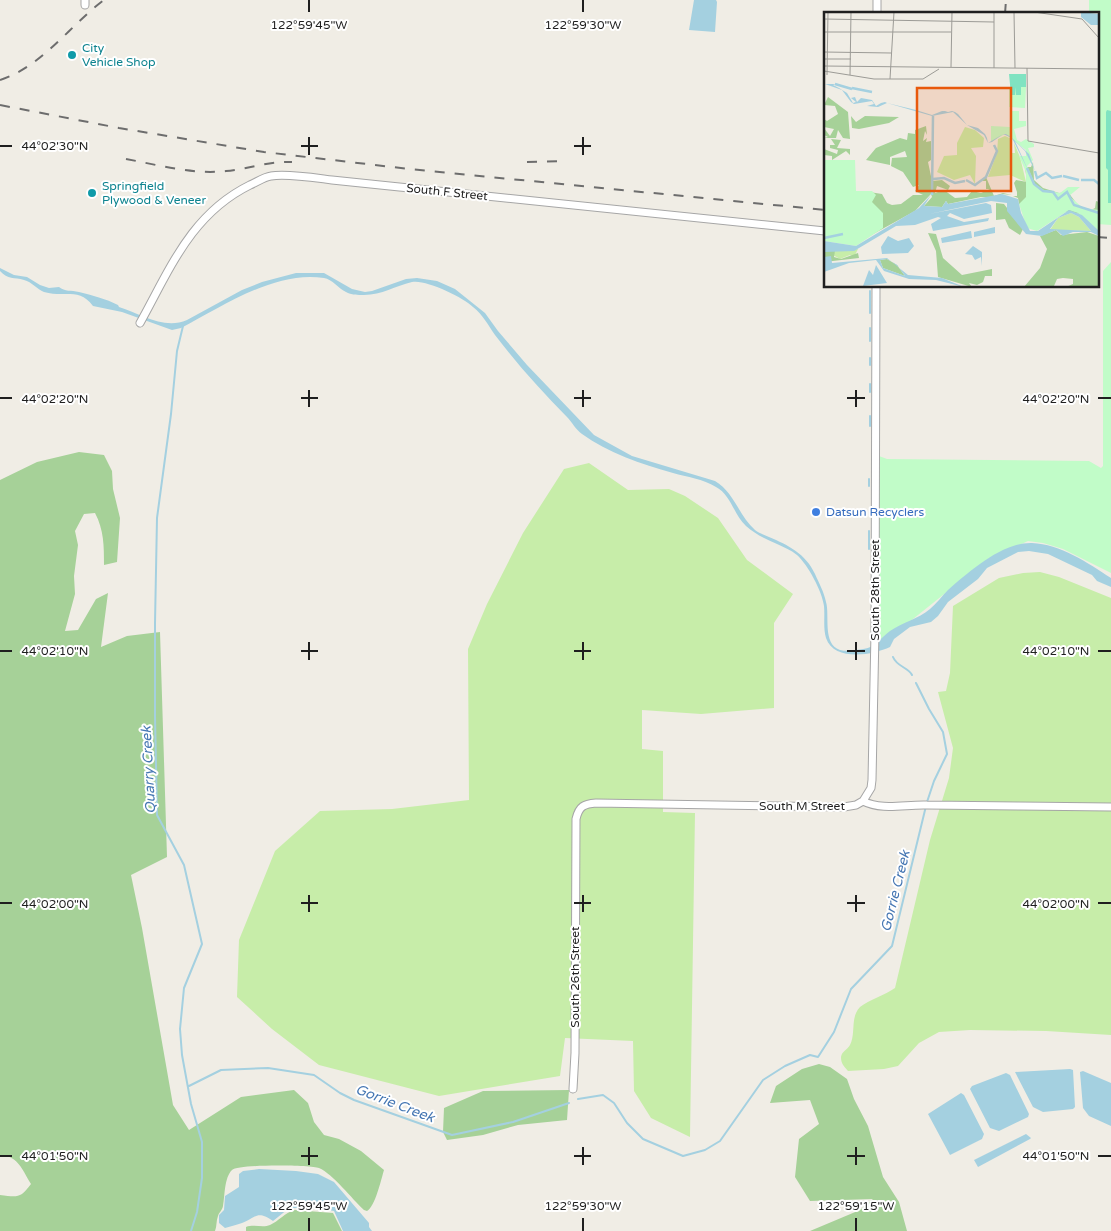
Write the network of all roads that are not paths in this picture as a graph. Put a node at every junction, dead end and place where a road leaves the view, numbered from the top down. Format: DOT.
graph roads {
  1 [pos="824,231"];
  2 [pos="876,288"];
  3 [pos="140,323"];
  4 [pos="863,801"];
  5 [pos="582,806"];
  6 [pos="1111,807"];
  7 [pos="573,1089"];
  1 -- 3 [label="street, South F Street"];
  2 -- 4 [label="street, South 28th Street"];
  4 -- 5 [label="street, South M Street"];
  4 -- 6 [label="street, South M Street"];
  5 -- 7 [label="street, South 26th Street"];
}
